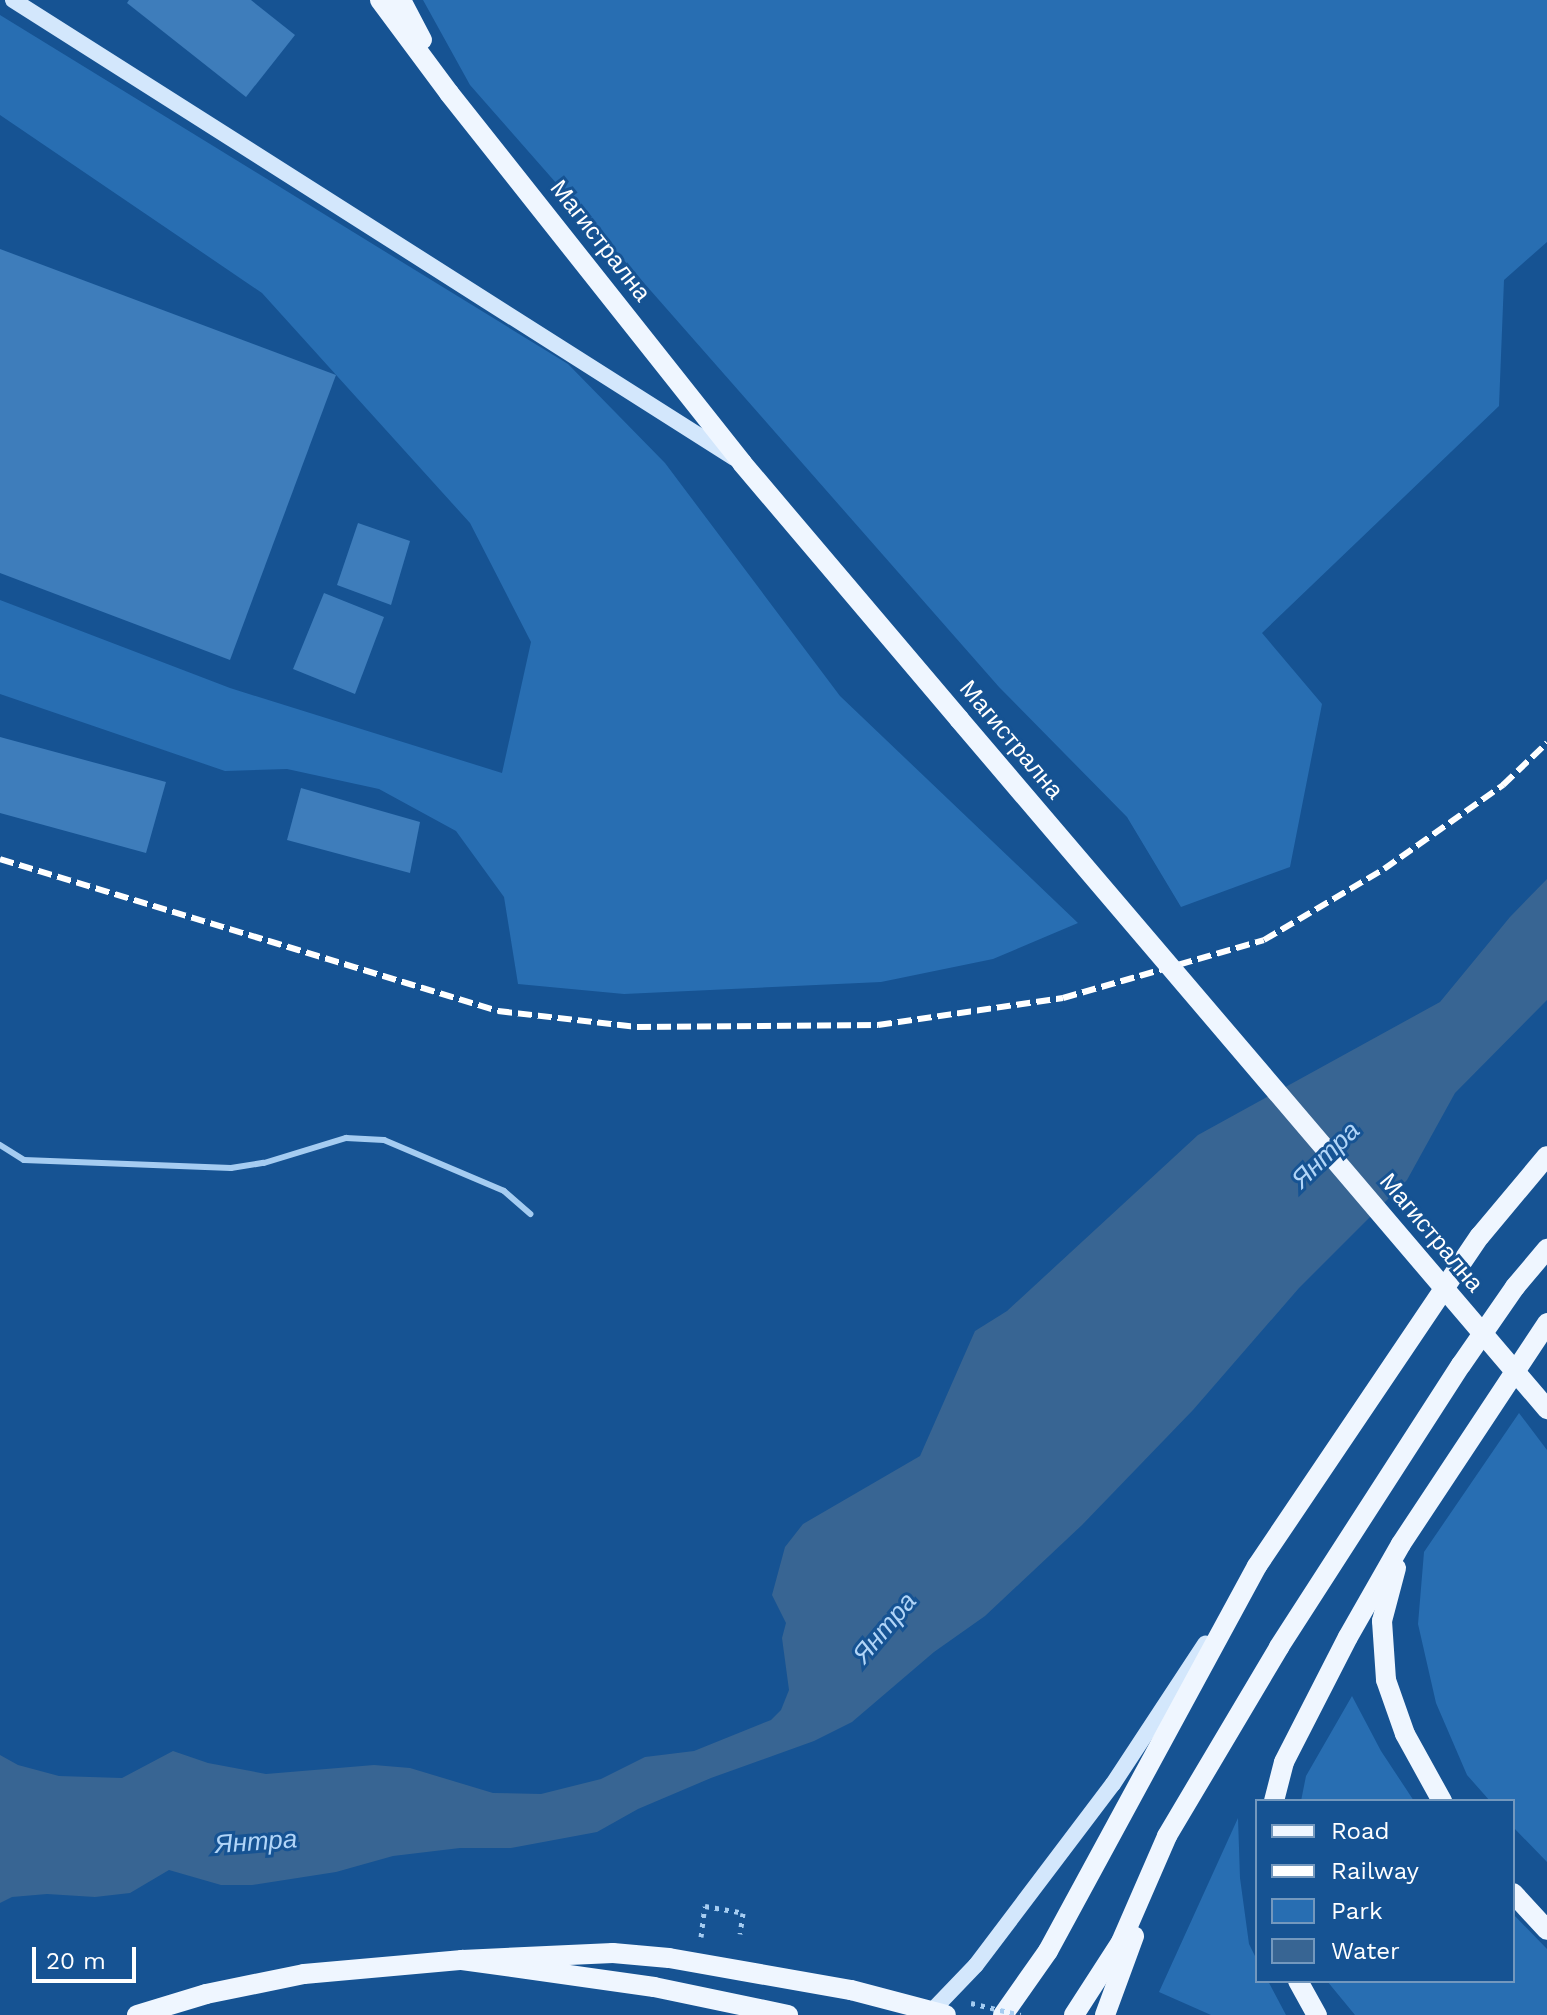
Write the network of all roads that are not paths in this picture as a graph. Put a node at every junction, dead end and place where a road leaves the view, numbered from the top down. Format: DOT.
graph roads {
  1 [pos="13,0"];
  2 [pos="380,0"];
  3 [pos="401,0"];
  4 [pos="449,93"];
  5 [pos="742,463"];
  6 [pos="0,1145"];
  7 [pos="1547,1156"];
  8 [pos="530,1214"];
  9 [pos="1547,1249"];
  10 [pos="1547,1323"];
  11 [pos="1547,1409"];
  12 [pos="1401,1544"];
  13 [pos="1257,1566"];
  14 [pos="1275,1799"];
  15 [pos="1441,1799"];
  16 [pos="1167,1836"];
  17 [pos="1515,1895"];
  18 [pos="1547,1930"];
  19 [pos="462,1960"];
  20 [pos="1299,1983"];
  21 [pos="137,2015"];
  22 [pos="788,2015"];
  23 [pos="928,2015"];
  24 [pos="946,2015"];
  25 [pos="1003,2015"];
  26 [pos="1074,2015"];
  27 [pos="1105,2015"];
  28 [pos="1317,2015"];
  1 -- 5 [label="street"];
  2 -- 4 [label="main road, Магистрална"];
  3 -- 4 [label="main road, Магистрална"];
  4 -- 5 [label="main road, Магистрална"];
  5 -- 11 [label="main road, Магистрална, bridge"];
  6 -- 8 [label="lane"];
  7 -- 13 [label="main road"];
  9 -- 16 [label="main road"];
  10 -- 12 [label="main road"];
  12 -- 14 [label="main road"];
  12 -- 15 [label="main road"];
  13 -- 23 [label="street"];
  13 -- 25 [label="main road"];
  16 -- 26 [label="main road"];
  16 -- 27 [label="main road"];
  17 -- 18 [label="main road"];
  19 -- 21 [label="main road"];
  19 -- 22 [label="main road, bridge"];
  19 -- 24 [label="main road, bridge"];
  20 -- 28 [label="main road"];
}
